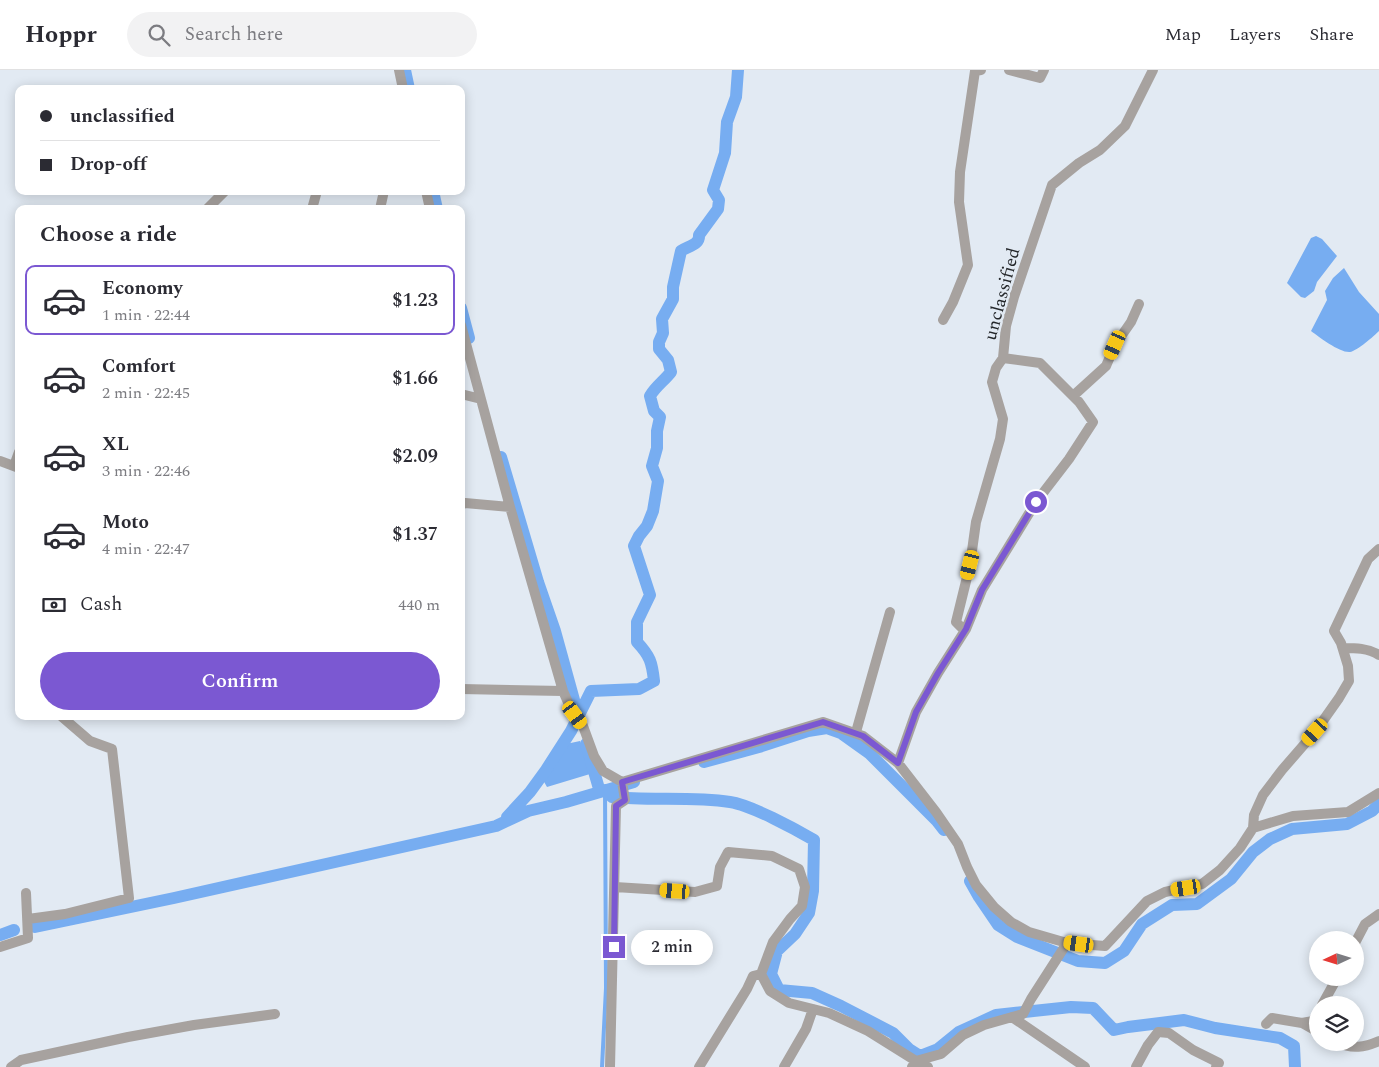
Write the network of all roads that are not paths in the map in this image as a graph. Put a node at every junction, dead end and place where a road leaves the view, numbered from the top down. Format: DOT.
graph roads {
  1 [pos="399,70"];
  2 [pos="981,70"];
  3 [pos="1009,70"];
  4 [pos="1044,70"];
  5 [pos="1153,70"];
  6 [pos="402,85"];
  7 [pos="222,195"];
  8 [pos="211,205"];
  9 [pos="1139,304"];
  10 [pos="943,320"];
  11 [pos="465,340"];
  12 [pos="1003,358"];
  13 [pos="465,395"];
  14 [pos="1073,396"];
  15 [pos="481,399"];
  16 [pos="0,461"];
  17 [pos="15,467"];
  18 [pos="465,502"];
  19 [pos="510,507"];
  20 [pos="1379,549"];
  21 [pos="890,612"];
  22 [pos="966,629"];
  23 [pos="1343,648"];
  24 [pos="1379,655"];
  25 [pos="465,689"];
  26 [pos="563,691"];
  27 [pos="66,720"];
  28 [pos="856,732"];
  29 [pos="898,763"];
  30 [pos="622,782"];
  31 [pos="1379,793"];
  32 [pos="1253,828"];
  33 [pos="615,887"];
  34 [pos="26,893"];
  35 [pos="1379,914"];
  36 [pos="28,918"];
  37 [pos="1361,931"];
  38 [pos="1066,945"];
  39 [pos="0,946"];
  40 [pos="761,974"];
  41 [pos="814,1009"];
  42 [pos="275,1014"];
  43 [pos="1018,1016"];
  44 [pos="1309,1022"];
  45 [pos="1302,1023"];
  46 [pos="1266,1024"];
  47 [pos="1309,1027"];
  48 [pos="1379,1041"];
  49 [pos="1364,1047"];
  50 [pos="914,1064"];
  51 [pos="1220,1066"];
  52 [pos="10,1067"];
  53 [pos="610,1067"];
  54 [pos="699,1067"];
  55 [pos="784,1067"];
  56 [pos="928,1067"];
  57 [pos="1085,1067"];
  58 [pos="1136,1067"];
  1 -- 6 [label="street"];
  2 -- 10 [label="street"];
  3 -- 4 [label="street"];
  5 -- 12 [label="street, unclassified"];
  7 -- 8 [label="street"];
  9 -- 14 [label="street"];
  11 -- 15 [label="street"];
  12 -- 14 [label="street, unclassified"];
  12 -- 22 [label="street"];
  13 -- 15 [label="street"];
  14 -- 22 [label="street, unclassified"];
  15 -- 19 [label="street"];
  16 -- 17 [label="street"];
  18 -- 19 [label="street"];
  19 -- 26 [label="street"];
  20 -- 23 [label="street"];
  21 -- 28 [label="street"];
  22 -- 29 [label="street, unclassified"];
  23 -- 24 [label="street"];
  23 -- 32 [label="street"];
  25 -- 26 [label="street"];
  26 -- 30 [label="street"];
  27 -- 36 [label="street"];
  28 -- 29 [label="street"];
  28 -- 30 [label="street"];
  29 -- 38 [label="street"];
  30 -- 33 [label="street"];
  31 -- 32 [label="street"];
  32 -- 38 [label="street"];
  33 -- 40 [label="street"];
  33 -- 53 [label="street"];
  34 -- 36 [label="street"];
  35 -- 37 [label="street"];
  36 -- 39 [label="street"];
  38 -- 43 [label="street"];
  40 -- 41 [label="street"];
  40 -- 54 [label="street"];
  41 -- 50 [label="street"];
  41 -- 55 [label="street"];
  42 -- 52 [label="street"];
  43 -- 50 [label="street"];
  43 -- 57 [label="street"];
  44 -- 45 [label="street"];
  45 -- 46 [label="street"];
  45 -- 47 [label="street"];
  48 -- 49 [label="street"];
  50 -- 56 [label="street"];
  51 -- 58 [label="street"];
}
